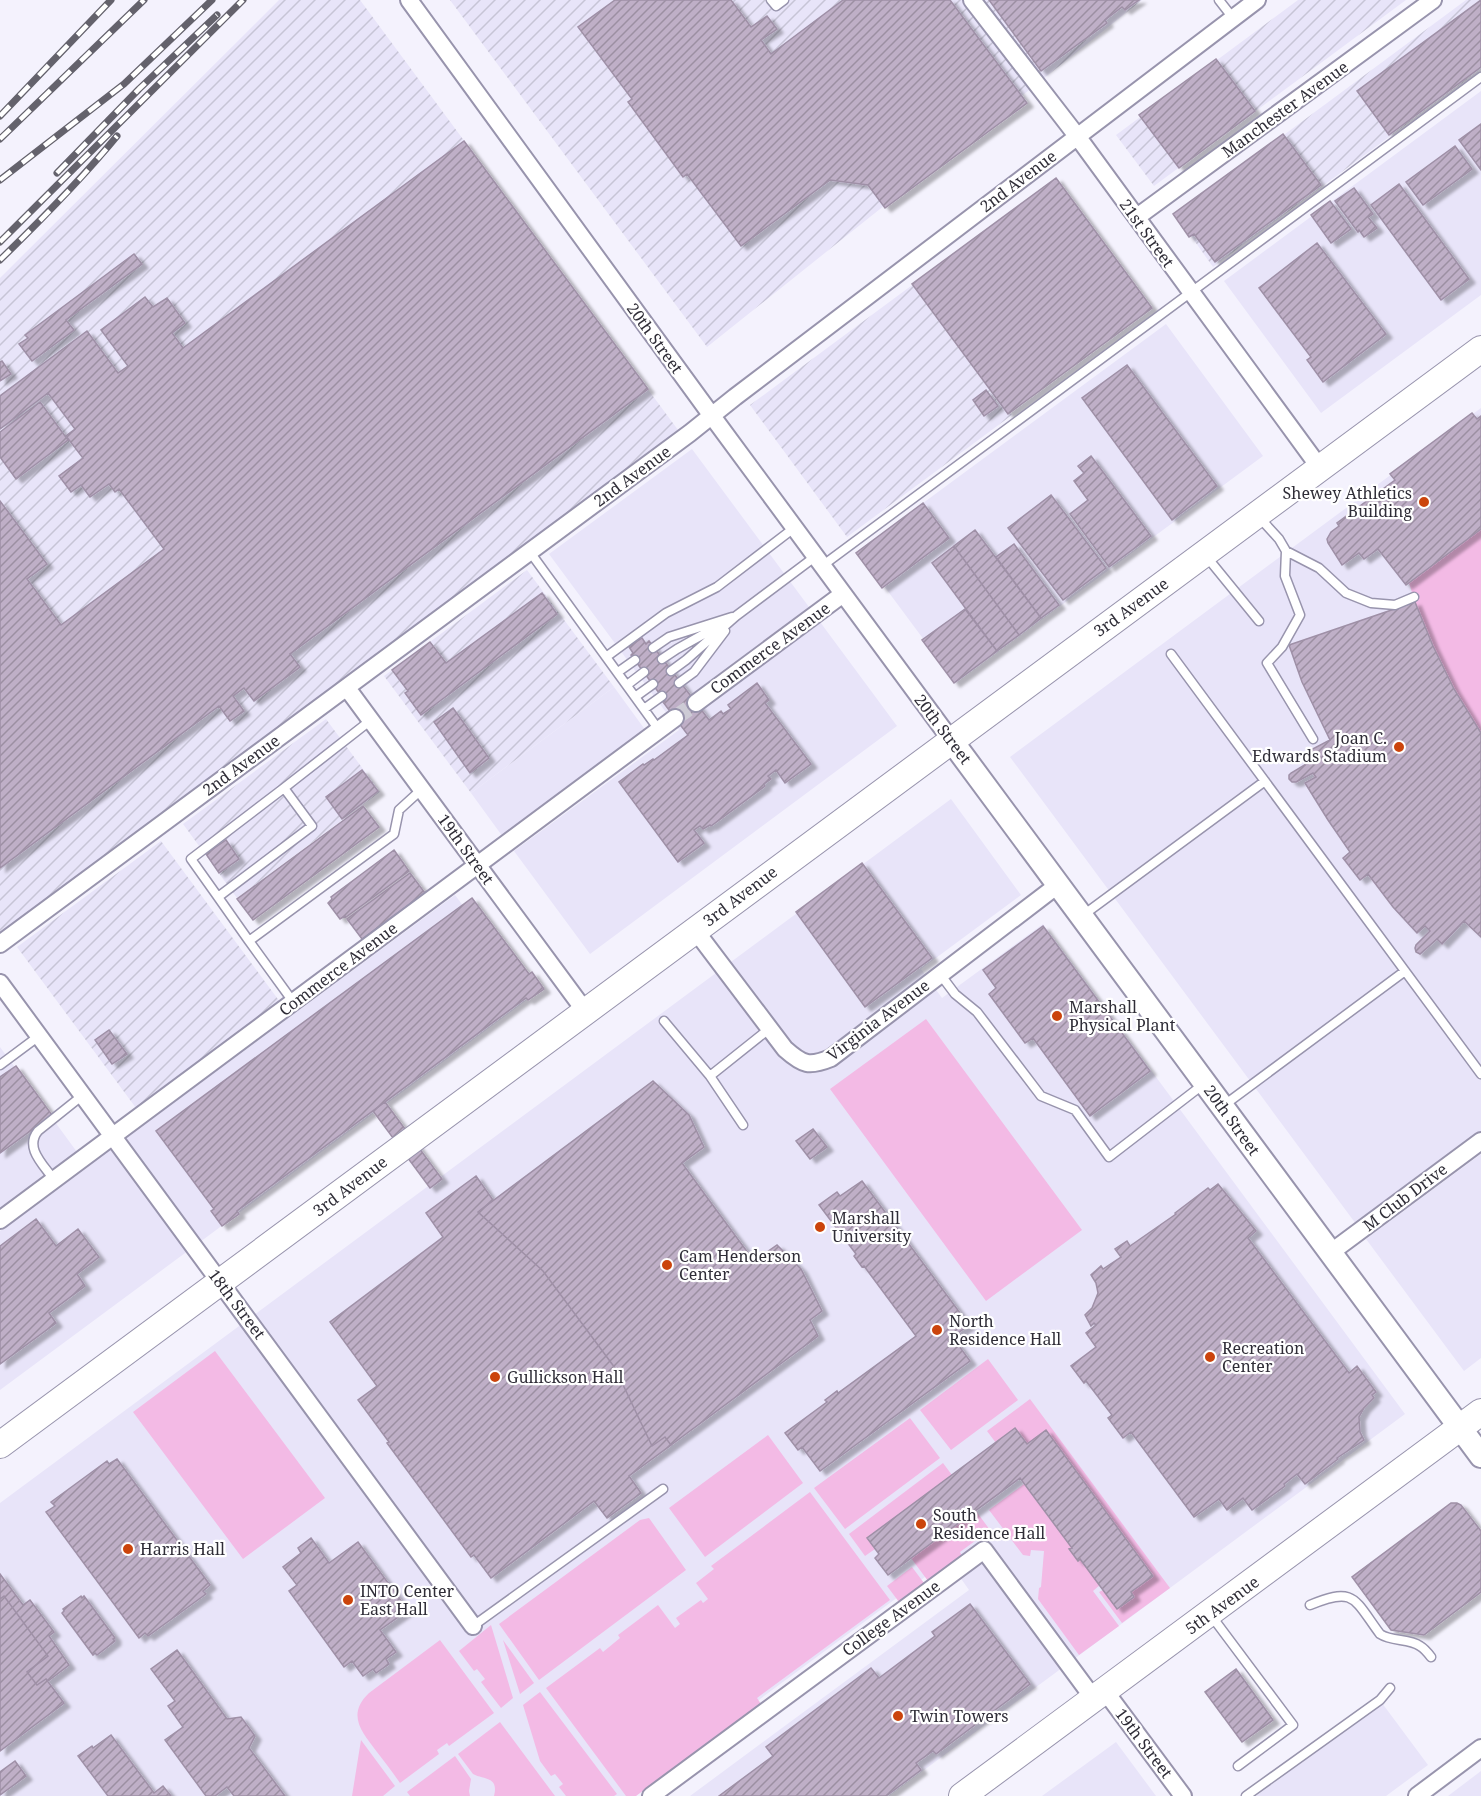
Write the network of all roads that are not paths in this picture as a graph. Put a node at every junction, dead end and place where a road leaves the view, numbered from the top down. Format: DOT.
graph roads {
  1 [pos="408,0"];
  2 [pos="771,0"];
  3 [pos="784,0"];
  4 [pos="972,0"];
  5 [pos="1219,0"];
  6 [pos="1257,0"];
  7 [pos="1433,0"];
  8 [pos="1233,18"];
  9 [pos="1481,77"];
  10 [pos="1077,136"];
  11 [pos="1137,218"];
  12 [pos="1190,292"];
  13 [pos="1481,349"];
  14 [pos="711,416"];
  15 [pos="1320,468"];
  16 [pos="1257,514"];
  17 [pos="794,528"];
  18 [pos="1286,551"];
  19 [pos="530,552"];
  20 [pos="1204,553"];
  21 [pos="819,561"];
  22 [pos="843,594"];
  23 [pos="1414,597"];
  24 [pos="736,616"];
  25 [pos="1259,621"];
  26 [pos="653,648"];
  27 [pos="1171,654"];
  28 [pos="606,657"];
  29 [pos="662,659"];
  30 [pos="635,660"];
  31 [pos="671,671"];
  32 [pos="618,672"];
  33 [pos="644,672"];
  34 [pos="680,683"];
  35 [pos="653,684"];
  36 [pos="627,685"];
  37 [pos="347,688"];
  38 [pos="662,696"];
  39 [pos="635,697"];
  40 [pos="696,703"];
  41 [pos="644,709"];
  42 [pos="675,718"];
  43 [pos="371,720"];
  44 [pos="659,730"];
  45 [pos="1313,739"];
  46 [pos="951,740"];
  47 [pos="1265,781"];
  48 [pos="284,788"];
  49 [pos="422,789"];
  50 [pos="477,865"];
  51 [pos="1059,884"];
  52 [pos="218,897"];
  53 [pos="1082,915"];
  54 [pos="695,930"];
  55 [pos="249,941"];
  56 [pos="0,944"];
  57 [pos="1406,971"];
  58 [pos="940,974"];
  59 [pos="0,983"];
  60 [pos="294,1003"];
  61 [pos="585,1011"];
  62 [pos="664,1021"];
  63 [pos="769,1029"];
  64 [pos="39,1036"];
  65 [pos="0,1065"];
  66 [pos="1481,1074"];
  67 [pos="710,1076"];
  68 [pos="1206,1083"];
  69 [pos="83,1095"];
  70 [pos="1223,1106"];
  71 [pos="743,1125"];
  72 [pos="114,1136"];
  73 [pos="1481,1141"];
  74 [pos="54,1180"];
  75 [pos="0,1220"];
  76 [pos="1330,1253"];
  77 [pos="220,1281"];
  78 [pos="1481,1413"];
  79 [pos="1460,1428"];
  80 [pos="0,1445"];
  81 [pos="1481,1456"];
  82 [pos="663,1490"];
  83 [pos="1310,1605"];
  84 [pos="1210,1614"];
  85 [pos="474,1626"];
  86 [pos="1431,1657"];
  87 [pos="1390,1688"];
  88 [pos="1099,1695"];
  89 [pos="1481,1748"];
  90 [pos="1238,1766"];
  91 [pos="651,1796"];
  92 [pos="962,1796"];
  93 [pos="1183,1796"];
  94 [pos="1246,1796"];
  95 [pos="1417,1796"];
  1 -- 14 [label="street, 20th Street"];
  2 -- 3 [label="lane"];
  4 -- 10 [label="street, 21st Street"];
  5 -- 8 [label="lane"];
  6 -- 8 [label="street, 2nd Avenue"];
  7 -- 11 [label="street, Manchester Avenue"];
  8 -- 10 [label="street, 2nd Avenue"];
  9 -- 12 [label="lane"];
  10 -- 11 [label="street, 21st Street"];
  10 -- 14 [label="street, 2nd Avenue"];
  11 -- 12 [label="street, 21st Street"];
  12 -- 15 [label="street, 21st Street"];
  12 -- 21 [label="lane"];
  13 -- 15 [label="main road, 3rd Avenue"];
  14 -- 17 [label="street, 20th Street"];
  14 -- 19 [label="street, 2nd Avenue"];
  15 -- 16 [label="main road, 3rd Avenue"];
  16 -- 18 [label="lane"];
  16 -- 20 [label="main road, 3rd Avenue"];
  17 -- 21 [label="street, 20th Street"];
  17 -- 28 [label="lane"];
  18 -- 23 [label="lane"];
  18 -- 45 [label="lane"];
  19 -- 28 [label="lane"];
  19 -- 37 [label="street, 2nd Avenue"];
  20 -- 25 [label="lane"];
  20 -- 46 [label="main road, 3rd Avenue"];
  21 -- 22 [label="street, 20th Street"];
  21 -- 24 [label="lane"];
  22 -- 40 [label="street, Commerce Avenue"];
  22 -- 46 [label="street, 20th Street"];
  24 -- 26 [label="lane"];
  24 -- 29 [label="lane"];
  24 -- 31 [label="lane"];
  24 -- 34 [label="lane"];
  27 -- 47 [label="lane"];
  28 -- 32 [label="lane"];
  30 -- 32 [label="lane"];
  32 -- 36 [label="lane"];
  33 -- 36 [label="lane"];
  35 -- 39 [label="lane"];
  36 -- 39 [label="lane"];
  37 -- 43 [label="street, 19th Street"];
  37 -- 56 [label="street, 2nd Avenue"];
  38 -- 41 [label="lane"];
  39 -- 41 [label="lane"];
  41 -- 44 [label="lane"];
  42 -- 44 [label="street, Commerce Avenue"];
  43 -- 48 [label="lane"];
  43 -- 49 [label="street, 19th Street"];
  44 -- 50 [label="street, Commerce Avenue"];
  46 -- 51 [label="main road, 20th Street"];
  46 -- 54 [label="main road, 3rd Avenue"];
  47 -- 53 [label="lane"];
  47 -- 57 [label="lane"];
  48 -- 52 [label="lane"];
  48 -- 52 [label="lane"];
  49 -- 50 [label="street, 19th Street"];
  49 -- 55 [label="lane"];
  50 -- 60 [label="street, Commerce Avenue"];
  50 -- 61 [label="street, 19th Street"];
  51 -- 53 [label="main road, 20th Street"];
  51 -- 58 [label="street, Virginia Avenue"];
  52 -- 55 [label="lane"];
  53 -- 68 [label="main road, 20th Street"];
  54 -- 61 [label="main road, 3rd Avenue"];
  54 -- 63 [label="street, Virginia Avenue"];
  55 -- 60 [label="lane"];
  57 -- 66 [label="lane"];
  57 -- 70 [label="lane"];
  58 -- 63 [label="street, Virginia Avenue"];
  58 -- 68 [label="lane"];
  59 -- 64 [label="street, 18th Street"];
  60 -- 72 [label="street, Commerce Avenue"];
  61 -- 77 [label="main road, 3rd Avenue"];
  62 -- 67 [label="lane"];
  63 -- 67 [label="lane"];
  64 -- 65 [label="lane"];
  64 -- 69 [label="street, 18th Street"];
  67 -- 71 [label="lane"];
  68 -- 70 [label="main road, 20th Street"];
  69 -- 72 [label="street, 18th Street"];
  69 -- 74 [label="lane"];
  70 -- 76 [label="main road, 20th Street"];
  72 -- 74 [label="street, Commerce Avenue"];
  72 -- 77 [label="street, 18th Street"];
  73 -- 76 [label="street, M Club Drive"];
  74 -- 75 [label="street, Commerce Avenue"];
  76 -- 79 [label="main road, 20th Street"];
  77 -- 80 [label="main road, 3rd Avenue"];
  77 -- 85 [label="street, 18th Street"];
  78 -- 79 [label="main road, 5th Avenue"];
  79 -- 81 [label="main road, 20th Street"];
  79 -- 84 [label="main road, 5th Avenue"];
  82 -- 85 [label="lane"];
  83 -- 86 [label="lane"];
  84 -- 88 [label="main road, 5th Avenue"];
  84 -- 90 [label="lane"];
  87 -- 94 [label="lane"];
  88 -- 91 [label="street, College Avenue"];
  88 -- 92 [label="main road, 5th Avenue"];
  88 -- 93 [label="street, 19th Street"];
  89 -- 95 [label="street"];
}
